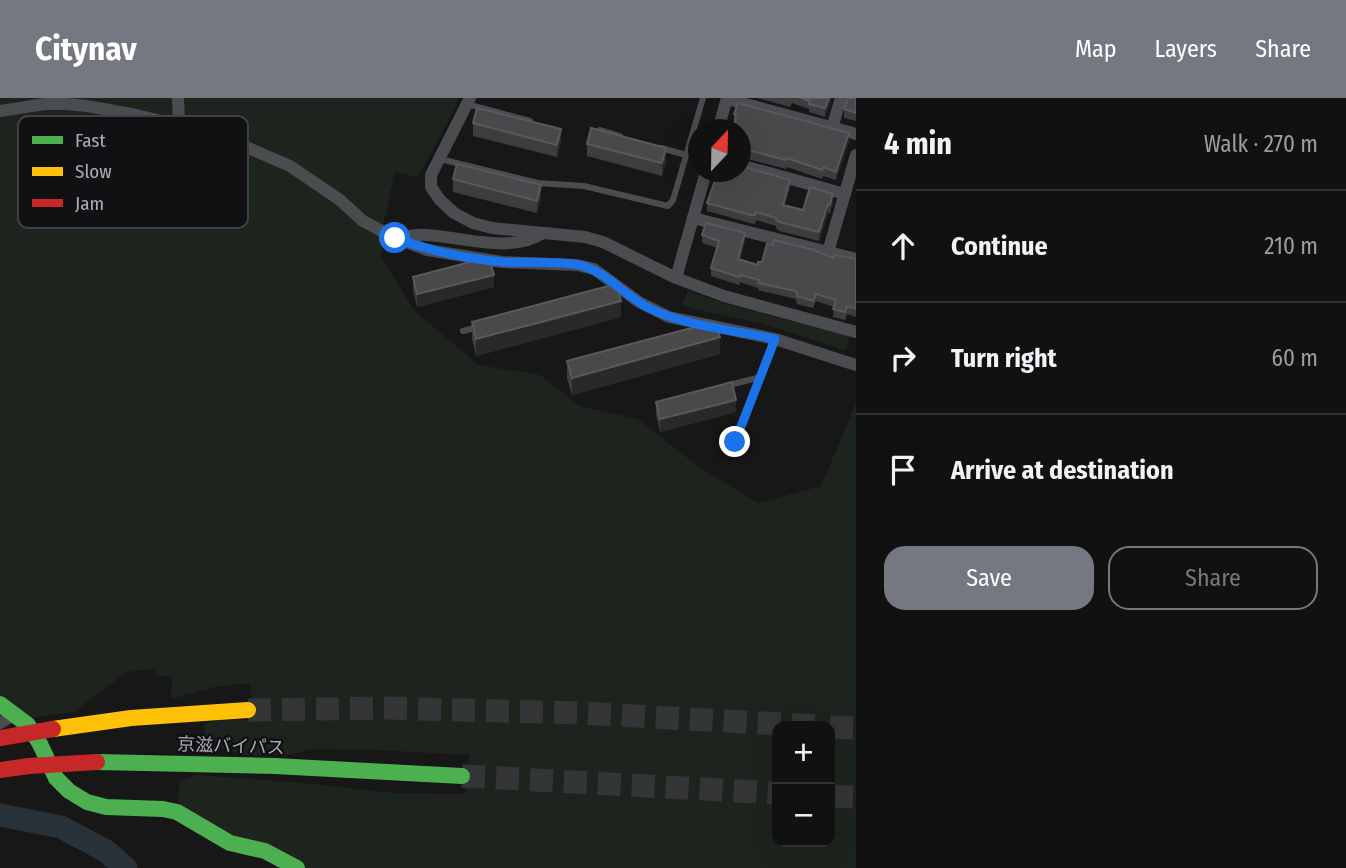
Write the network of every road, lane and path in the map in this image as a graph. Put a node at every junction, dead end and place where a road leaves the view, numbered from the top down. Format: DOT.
graph roads {
  1 [pos="178,98"];
  2 [pos="702,98"];
  3 [pos="841,98"];
  4 [pos="727,99"];
  5 [pos="468,101"];
  6 [pos="0,111"];
  7 [pos="144,116"];
  8 [pos="179,116"];
  9 [pos="721,119"];
  10 [pos="542,125"];
  11 [pos="832,128"];
  12 [pos="600,130"];
  13 [pos="856,134"];
  14 [pos="624,137"];
  15 [pos="649,145"];
  16 [pos="248,148"];
  17 [pos="686,155"];
  18 [pos="856,155"];
  19 [pos="438,159"];
  20 [pos="751,168"];
  21 [pos="703,182"];
  22 [pos="845,194"];
  23 [pos="693,218"];
  24 [pos="543,233"];
  25 [pos="395,238"];
  26 [pos="828,252"];
  27 [pos="856,259"];
  28 [pos="676,278"];
  29 [pos="489,324"];
  30 [pos="463,331"];
  31 [pos="856,332"];
  32 [pos="775,339"];
  33 [pos="856,365"];
  34 [pos="761,377"];
  35 [pos="723,387"];
  36 [pos="735,442"];
  37 [pos="0,704"];
  38 [pos="248,710"];
  39 [pos="15,714"];
  40 [pos="0,723"];
  41 [pos="0,738"];
  42 [pos="0,770"];
  43 [pos="462,776"];
  44 [pos="297,868"];
  1 -- 8 [label="street"];
  2 -- 17 [label="lane"];
  3 -- 11 [label="street"];
  4 -- 9 [label="street"];
  4 -- 11 [label="street"];
  5 -- 10 [label="lane"];
  5 -- 19 [label="street"];
  6 -- 7 [label="street"];
  11 -- 13 [label="street"];
  12 -- 14 [label="lane"];
  15 -- 17 [label="lane"];
  16 -- 25 [label="street"];
  17 -- 19 [label="lane"];
  18 -- 22 [label="street"];
  19 -- 24 [label="street"];
  20 -- 22 [label="street"];
  21 -- 23 [label="street"];
  22 -- 26 [label="street"];
  23 -- 26 [label="street"];
  23 -- 28 [label="street"];
  24 -- 25 [label="street"];
  24 -- 28 [label="street"];
  25 -- 32 [label="street"];
  26 -- 27 [label="street"];
  28 -- 31 [label="street"];
  29 -- 30 [label="lane"];
  32 -- 33 [label="street"];
  32 -- 34 [label="lane"];
  34 -- 35 [label="lane"];
  34 -- 36 [label="lane"];
  37 -- 39 [label="main road"];
  38 -- 41 [label="main road, 京滋バイパス, bridge"];
  39 -- 40 [label="street"];
  39 -- 44 [label="main road"];
  42 -- 43 [label="main road, 京滋バイパス, bridge"];
}
